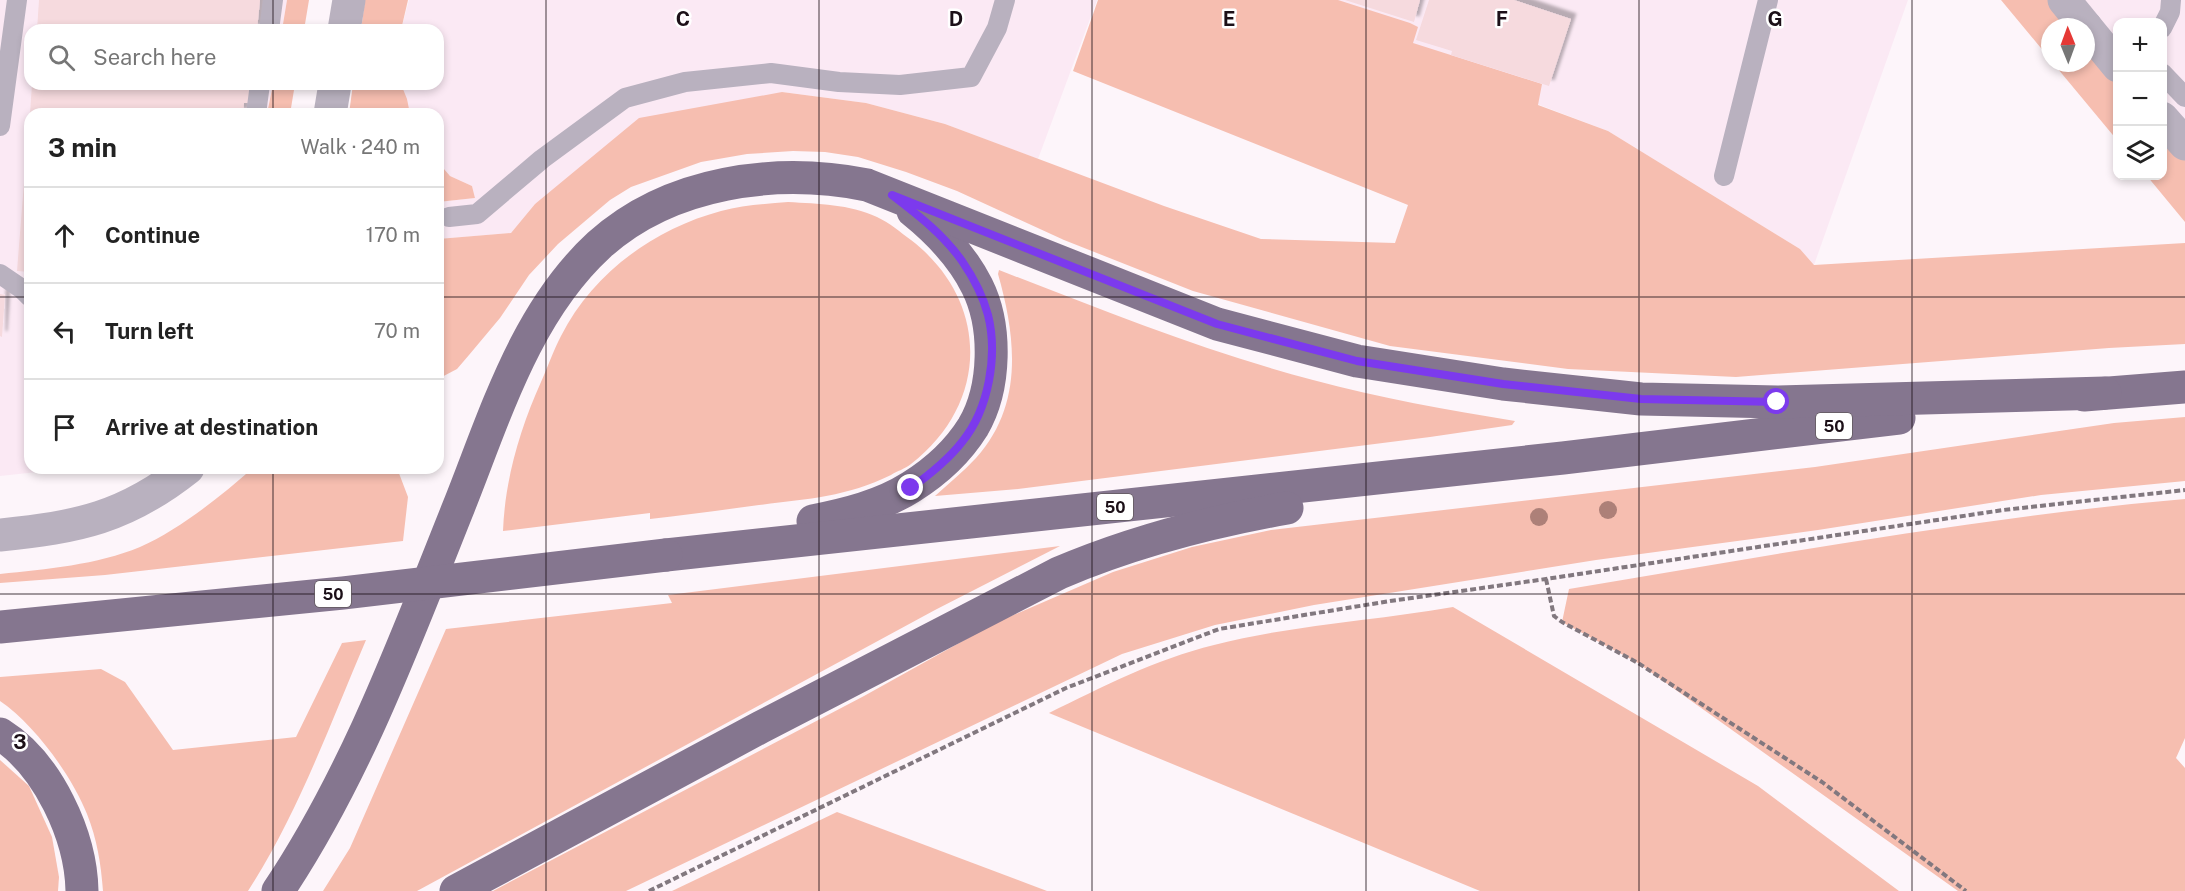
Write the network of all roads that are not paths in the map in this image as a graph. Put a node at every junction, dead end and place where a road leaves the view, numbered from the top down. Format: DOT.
graph roads {
  1 [pos="17,0"];
  2 [pos="273,0"];
  3 [pos="349,0"];
  4 [pos="1005,0"];
  5 [pos="1768,0"];
  6 [pos="2064,0"];
  7 [pos="2171,0"];
  8 [pos="2079,18"];
  9 [pos="2167,19"];
  10 [pos="270,24"];
  11 [pos="345,24"];
  12 [pos="2095,38"];
  13 [pos="2113,60"];
  14 [pos="2167,77"];
  15 [pos="259,90"];
  16 [pos="334,90"];
  17 [pos="2185,97"];
  18 [pos="257,108"];
  19 [pos="331,108"];
  20 [pos="2167,123"];
  21 [pos="0,126"];
  22 [pos="2185,144"];
  23 [pos="1724,176"];
  24 [pos="892,195"];
  25 [pos="449,217"];
  26 [pos="0,274"];
  27 [pos="24,291"];
  28 [pos="2185,387"];
  29 [pos="2105,393"];
  30 [pos="1563,458"];
  31 [pos="180,474"];
  32 [pos="0,535"];
  33 [pos="666,555"];
  34 [pos="0,627"];
  35 [pos="0,734"];
  36 [pos="82,891"];
  37 [pos="278,891"];
  38 [pos="456,891"];
  1 -- 21 [label="lane"];
  2 -- 10 [label="lane"];
  3 -- 11 [label="street"];
  4 -- 25 [label="lane"];
  5 -- 23 [label="lane"];
  6 -- 8 [label="street"];
  7 -- 9 [label="lane"];
  12 -- 13 [label="street"];
  14 -- 17 [label="lane"];
  15 -- 18 [label="lane"];
  16 -- 19 [label="street"];
  20 -- 22 [label="street"];
  24 -- 29 [label="main road"];
  24 -- 33 [label="main road"];
  24 -- 37 [label="main road"];
  26 -- 27 [label="lane"];
  28 -- 29 [label="main road, 50"];
  29 -- 30 [label="main road, 50"];
  30 -- 33 [label="main road, 50"];
  30 -- 38 [label="main road"];
  31 -- 32 [label="street"];
  33 -- 34 [label="main road, 50, bridge"];
  35 -- 36 [label="main road"];
}
